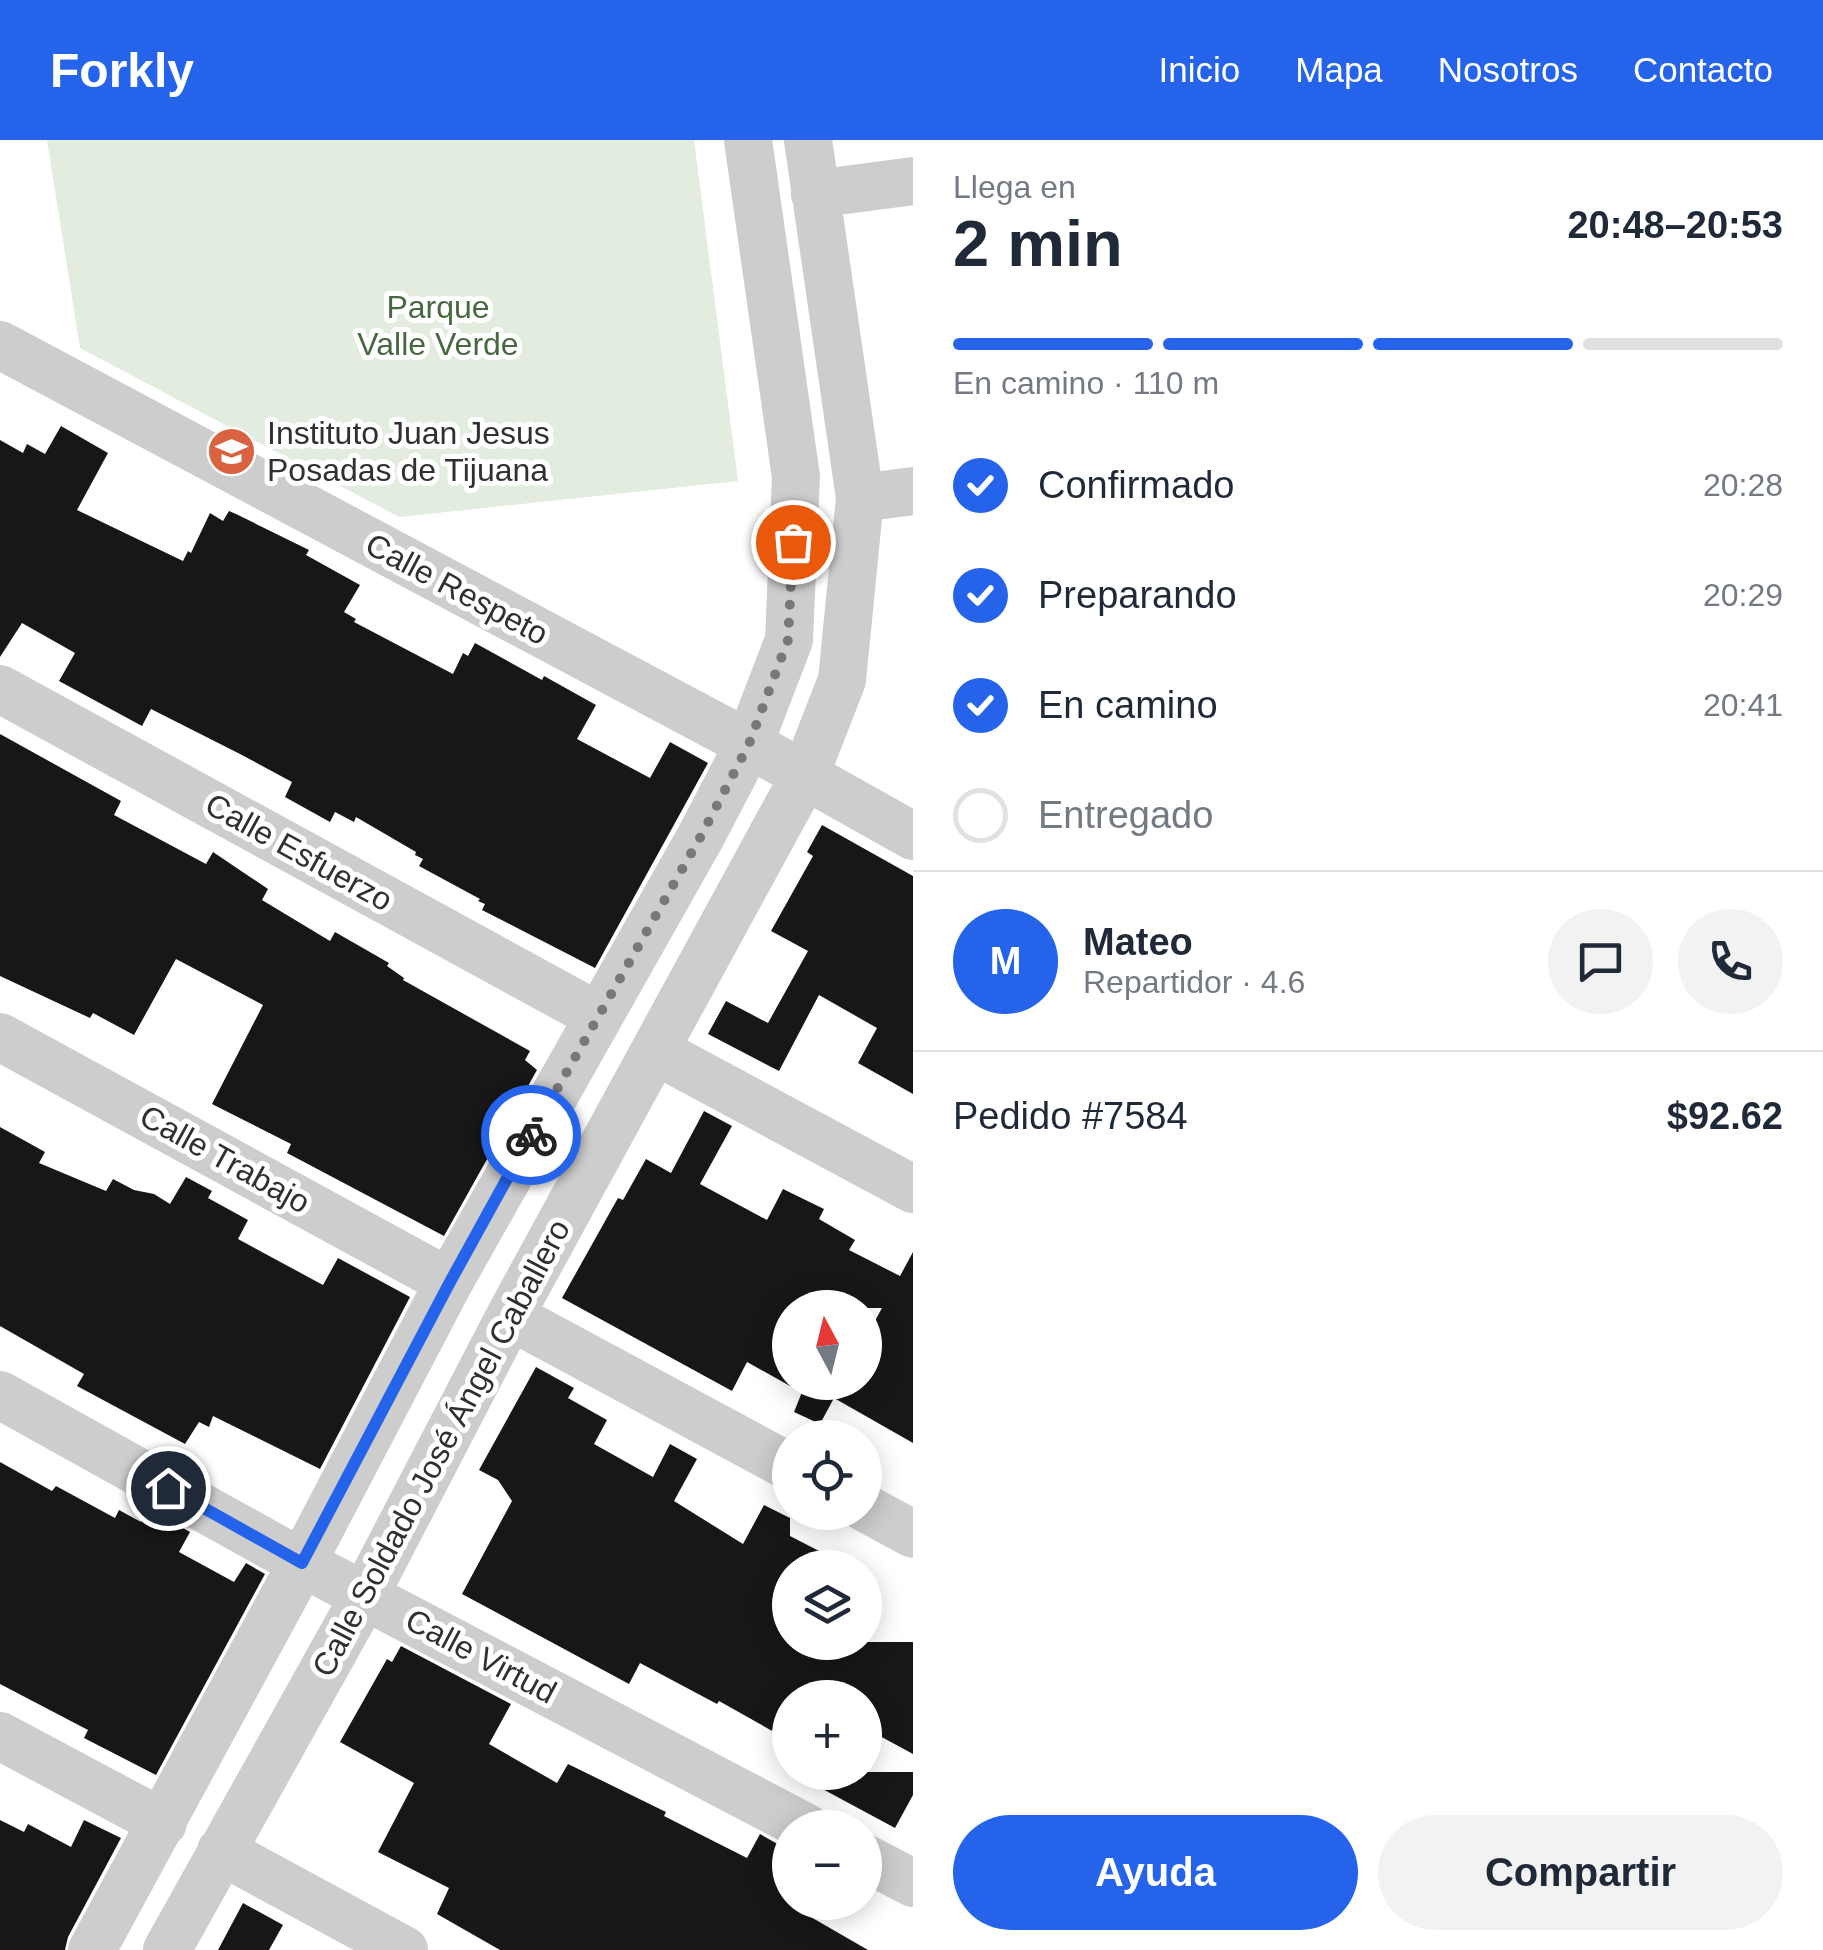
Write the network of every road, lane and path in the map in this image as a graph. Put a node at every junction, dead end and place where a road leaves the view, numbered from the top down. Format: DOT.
graph roads {
  1 [pos="748,140"];
  2 [pos="808,140"];
  3 [pos="913,182"];
  4 [pos="815,194"];
  5 [pos="0,346"];
  6 [pos="913,491"];
  7 [pos="860,498"];
  8 [pos="0,689"];
  9 [pos="749,744"];
  10 [pos="805,775"];
  11 [pos="913,836"];
  12 [pos="598,1016"];
  13 [pos="0,1037"];
  14 [pos="656,1051"];
  15 [pos="913,1190"];
  16 [pos="450,1282"];
  17 [pos="510,1316"];
  18 [pos="0,1394"];
  19 [pos="772,1457"];
  20 [pos="882,1517"];
  21 [pos="913,1534"];
  22 [pos="302,1563"];
  23 [pos="365,1595"];
  24 [pos="0,1736"];
  25 [pos="773,1810"];
  26 [pos="163,1823"];
  27 [pos="221,1850"];
  28 [pos="882,1867"];
  29 [pos="913,1883"];
  30 [pos="92,1950"];
  31 [pos="168,1950"];
  32 [pos="404,1950"];
  1 -- 9 [label="street"];
  2 -- 4 [label="street, Calle Soldado José Ángel Caballero"];
  3 -- 4 [label="street"];
  4 -- 7 [label="street, Calle Soldado José Ángel Caballero"];
  5 -- 9 [label="street, Calle Respeto"];
  6 -- 7 [label="street"];
  7 -- 10 [label="street, Calle Soldado José Ángel Caballero"];
  8 -- 12 [label="street, Calle Esfuerzo"];
  9 -- 10 [label="street, Calle Respeto"];
  9 -- 12 [label="street"];
  10 -- 11 [label="street, Calle Respeto"];
  10 -- 14 [label="street, Calle Soldado José Ángel Caballero"];
  12 -- 16 [label="street"];
  13 -- 16 [label="street, Calle Trabajo"];
  14 -- 15 [label="street"];
  14 -- 17 [label="street, Calle Soldado José Ángel Caballero"];
  16 -- 22 [label="street"];
  17 -- 19 [label="street"];
  17 -- 23 [label="street, Calle Soldado José Ángel Caballero"];
  18 -- 22 [label="street, Calle Virtud"];
  20 -- 21 [label="street"];
  22 -- 23 [label="street, Calle Virtud"];
  22 -- 26 [label="street"];
  23 -- 25 [label="street, Calle Virtud"];
  23 -- 27 [label="street, Calle Soldado José Ángel Caballero"];
  24 -- 26 [label="street"];
  26 -- 30 [label="street"];
  27 -- 31 [label="street, Calle Soldado José Ángel Caballero"];
  27 -- 32 [label="street"];
  28 -- 29 [label="street"];
}
